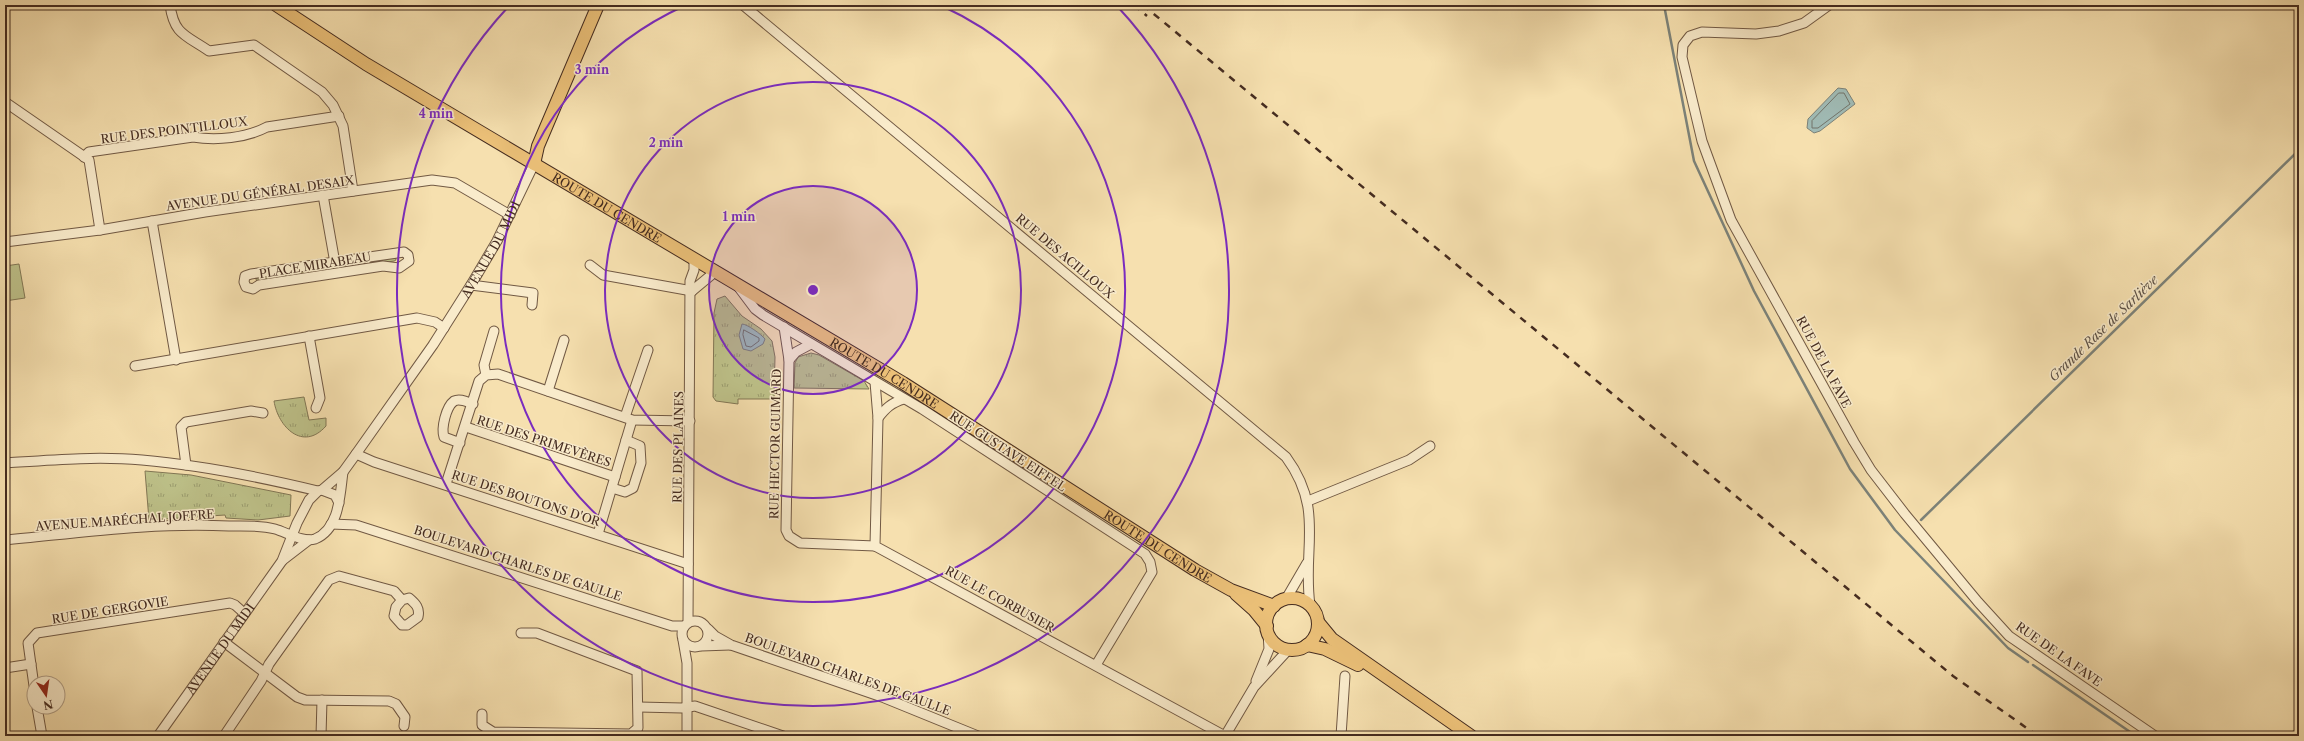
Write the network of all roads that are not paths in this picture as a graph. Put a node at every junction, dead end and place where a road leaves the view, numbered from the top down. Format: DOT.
graph roads {
  1 [pos="170,5"];
  2 [pos="276,5"];
  3 [pos="285,5"];
  4 [pos="598,5"];
  5 [pos="743,5"];
  6 [pos="1829,5"];
  7 [pos="366,64"];
  8 [pos="5,102"];
  9 [pos="339,116"];
  10 [pos="84,157"];
  11 [pos="534,164"];
  12 [pos="354,191"];
  13 [pos="323,195"];
  14 [pos="510,215"];
  15 [pos="152,221"];
  16 [pos="100,230"];
  17 [pos="5,242"];
  18 [pos="694,259"];
  19 [pos="335,263"];
  20 [pos="590,265"];
  21 [pos="716,271"];
  22 [pos="736,282"];
  23 [pos="471,285"];
  24 [pos="692,291"];
  25 [pos="532,305"];
  26 [pos="784,327"];
  27 [pos="444,328"];
  28 [pos="494,332"];
  29 [pos="309,336"];
  30 [pos="564,340"];
  31 [pos="811,344"];
  32 [pos="648,350"];
  33 [pos="176,360"];
  34 [pos="789,360"];
  35 [pos="135,366"];
  36 [pos="486,375"];
  37 [pos="875,382"];
  38 [pos="548,391"];
  39 [pos="904,399"];
  40 [pos="473,404"];
  41 [pos="316,408"];
  42 [pos="264,413"];
  43 [pos="878,418"];
  44 [pos="629,419"];
  45 [pos="690,421"];
  46 [pos="466,427"];
  47 [pos="626,440"];
  48 [pos="460,443"];
  49 [pos="1430,446"];
  50 [pos="356,454"];
  51 [pos="5,463"];
  52 [pos="186,465"];
  53 [pos="343,472"];
  54 [pos="615,477"];
  55 [pos="446,484"];
  56 [pos="612,488"];
  57 [pos="320,491"];
  58 [pos="1308,501"];
  59 [pos="339,503"];
  60 [pos="337,512"];
  61 [pos="330,524"];
  62 [pos="356,525"];
  63 [pos="598,534"];
  64 [pos="293,535"];
  65 [pos="5,540"];
  66 [pos="310,540"];
  67 [pos="875,546"];
  68 [pos="1308,560"];
  69 [pos="282,561"];
  70 [pos="688,564"];
  71 [pos="1231,590"];
  72 [pos="1286,599"];
  73 [pos="402,600"];
  74 [pos="689,603"];
  75 [pos="1310,605"];
  76 [pos="1274,606"];
  77 [pos="244,613"];
  78 [pos="1318,622"];
  79 [pos="705,626"];
  80 [pos="1267,630"];
  81 [pos="684,631"];
  82 [pos="521,633"];
  83 [pos="224,642"];
  84 [pos="731,645"];
  85 [pos="1307,645"];
  86 [pos="700,646"];
  87 [pos="1288,650"];
  88 [pos="687,663"];
  89 [pos="31,664"];
  90 [pos="1096,665"];
  91 [pos="5,668"];
  92 [pos="265,673"];
  93 [pos="32,675"];
  94 [pos="1345,676"];
  95 [pos="1388,680"];
  96 [pos="1254,688"];
  97 [pos="322,700"];
  98 [pos="639,707"];
  99 [pos="688,707"];
  100 [pos="482,714"];
  101 [pos="38,715"];
  102 [pos="404,726"];
  103 [pos="42,736"];
  104 [pos="158,736"];
  105 [pos="224,736"];
  106 [pos="321,736"];
  107 [pos="687,736"];
  108 [pos="783,736"];
  109 [pos="978,736"];
  110 [pos="1225,736"];
  111 [pos="1341,736"];
  112 [pos="1471,736"];
  113 [pos="2155,736"];
  1 -- 9 [label="street"];
  2 -- 7 [label="main road"];
  3 -- 7 [label="main road"];
  4 -- 11 [label="main road, AVENUE DU MIDI"];
  5 -- 58 [label="street, RUE DES ACILLOUX"];
  6 -- 113 [label="street, RUE DE LA FAVE"];
  7 -- 11 [label="main road, ROUTE DU CENDRE"];
  8 -- 10 [label="street"];
  9 -- 10 [label="street, RUE DES POINTILLOUX"];
  9 -- 12 [label="street"];
  10 -- 16 [label="street"];
  11 -- 14 [label="street, AVENUE DU MIDI"];
  11 -- 18 [label="main road, ROUTE DU CENDRE"];
  12 -- 13 [label="street, AVENUE DU GÉNÉRAL DESAIX"];
  12 -- 14 [label="street, AVENUE DU GÉNÉRAL DESAIX"];
  13 -- 15 [label="street, AVENUE DU GÉNÉRAL DESAIX"];
  13 -- 19 [label="street, PLACE MIRABEAU"];
  14 -- 23 [label="street, AVENUE DU MIDI"];
  15 -- 16 [label="street, AVENUE DU GÉNÉRAL DESAIX"];
  15 -- 33 [label="street"];
  16 -- 17 [label="street, AVENUE DU GÉNÉRAL DESAIX"];
  18 -- 21 [label="main road, ROUTE DU CENDRE"];
  18 -- 24 [label="street, RUE DES PLAINES"];
  19 -- 19 [label="street, PLACE MIRABEAU"];
  20 -- 24 [label="street"];
  21 -- 22 [label="main road, ROUTE DU CENDRE"];
  21 -- 24 [label="street"];
  22 -- 26 [label="street, RUE GUSTAVE EIFFEL"];
  22 -- 71 [label="main road, ROUTE DU CENDRE"];
  23 -- 25 [label="street"];
  23 -- 27 [label="street, AVENUE DU MIDI"];
  24 -- 45 [label="street, RUE DES PLAINES"];
  26 -- 31 [label="street, RUE GUSTAVE EIFFEL"];
  26 -- 34 [label="street, RUE HECTOR GUIMARD"];
  27 -- 29 [label="street"];
  27 -- 50 [label="street, AVENUE DU MIDI"];
  28 -- 36 [label="street"];
  29 -- 33 [label="street"];
  29 -- 41 [label="street"];
  30 -- 38 [label="street"];
  31 -- 34 [label="street"];
  31 -- 37 [label="street, RUE GUSTAVE EIFFEL"];
  32 -- 44 [label="street"];
  33 -- 35 [label="street"];
  34 -- 67 [label="street, RUE HECTOR GUIMARD"];
  36 -- 38 [label="street"];
  36 -- 40 [label="street"];
  37 -- 39 [label="street, RUE GUSTAVE EIFFEL"];
  37 -- 43 [label="street"];
  38 -- 44 [label="street"];
  39 -- 43 [label="street"];
  39 -- 90 [label="street, RUE GUSTAVE EIFFEL"];
  40 -- 46 [label="street"];
  40 -- 48 [label="street"];
  42 -- 52 [label="street"];
  43 -- 67 [label="street"];
  44 -- 45 [label="street"];
  44 -- 47 [label="street"];
  45 -- 70 [label="street, RUE DES PLAINES"];
  46 -- 48 [label="street"];
  46 -- 54 [label="street, RUE DES PRIMEVÈRES"];
  47 -- 54 [label="street"];
  47 -- 56 [label="street"];
  48 -- 55 [label="street"];
  49 -- 58 [label="street"];
  50 -- 53 [label="street, AVENUE DU MIDI"];
  50 -- 55 [label="street, RUE DES BOUTONS D'OR"];
  51 -- 52 [label="street"];
  52 -- 57 [label="street"];
  53 -- 57 [label="street, AVENUE DU MIDI"];
  53 -- 59 [label="street, AVENUE DU MIDI"];
  54 -- 56 [label="street"];
  55 -- 63 [label="street, RUE DES BOUTONS D'OR"];
  56 -- 63 [label="street"];
  57 -- 59 [label="street"];
  57 -- 64 [label="street, AVENUE DU MIDI"];
  58 -- 68 [label="street, RUE DES ACILLOUX"];
  59 -- 60 [label="street, AVENUE DU MIDI"];
  60 -- 61 [label="street, AVENUE DU MIDI"];
  60 -- 62 [label="street, BOULEVARD CHARLES DE GAULLE"];
  61 -- 62 [label="street, BOULEVARD CHARLES DE GAULLE"];
  61 -- 66 [label="street, AVENUE DU MIDI"];
  62 -- 81 [label="street, BOULEVARD CHARLES DE GAULLE"];
  63 -- 70 [label="street, RUE DES BOUTONS D'OR"];
  64 -- 65 [label="street, AVENUE MARÉCHAL JOFFRE"];
  64 -- 66 [label="street, AVENUE MARÉCHAL JOFFRE"];
  64 -- 69 [label="street, AVENUE DU MIDI"];
  66 -- 69 [label="street, AVENUE DU MIDI"];
  67 -- 90 [label="street, RUE LE CORBUSIER"];
  68 -- 72 [label="street, RUE DES ACILLOUX"];
  68 -- 75 [label="street, RUE DES ACILLOUX"];
  69 -- 77 [label="street, AVENUE DU MIDI"];
  70 -- 74 [label="street, RUE DES PLAINES"];
  71 -- 76 [label="main road, ROUTE DU CENDRE"];
  71 -- 80 [label="main road, ROUTE DU CENDRE"];
  72 -- 75 [label="main road"];
  72 -- 76 [label="main road"];
  73 -- 92 [label="street"];
  74 -- 79 [label="street"];
  74 -- 81 [label="street, RUE DES PLAINES"];
  75 -- 78 [label="main road"];
  76 -- 80 [label="main road"];
  77 -- 83 [label="street, AVENUE DU MIDI"];
  77 -- 89 [label="street, RUE DE GERGOVIE"];
  78 -- 85 [label="main road"];
  78 -- 95 [label="main road"];
  79 -- 81 [label="street"];
  79 -- 84 [label="street, BOULEVARD CHARLES DE GAULLE"];
  79 -- 86 [label="street"];
  80 -- 87 [label="main road"];
  80 -- 96 [label="street"];
  81 -- 86 [label="street"];
  81 -- 88 [label="street, RUE DES PLAINES"];
  82 -- 98 [label="street"];
  83 -- 92 [label="street"];
  83 -- 104 [label="street, AVENUE DU MIDI"];
  84 -- 86 [label="street, BOULEVARD CHARLES DE GAULLE"];
  84 -- 109 [label="street, BOULEVARD CHARLES DE GAULLE"];
  85 -- 87 [label="main road"];
  85 -- 95 [label="main road"];
  86 -- 88 [label="street"];
  87 -- 96 [label="street"];
  88 -- 99 [label="street, RUE DES PLAINES"];
  89 -- 91 [label="street"];
  89 -- 93 [label="street, RUE DE GERGOVIE"];
  90 -- 110 [label="street, RUE LE CORBUSIER"];
  92 -- 97 [label="street"];
  92 -- 105 [label="street"];
  94 -- 111 [label="street"];
  95 -- 112 [label="main road"];
  96 -- 110 [label="street, RUE LE CORBUSIER"];
  97 -- 102 [label="street"];
  97 -- 106 [label="street"];
  98 -- 99 [label="street"];
  98 -- 100 [label="street"];
  99 -- 107 [label="street, RUE DES PLAINES"];
  99 -- 108 [label="street"];
  101 -- 103 [label="street"];
}
